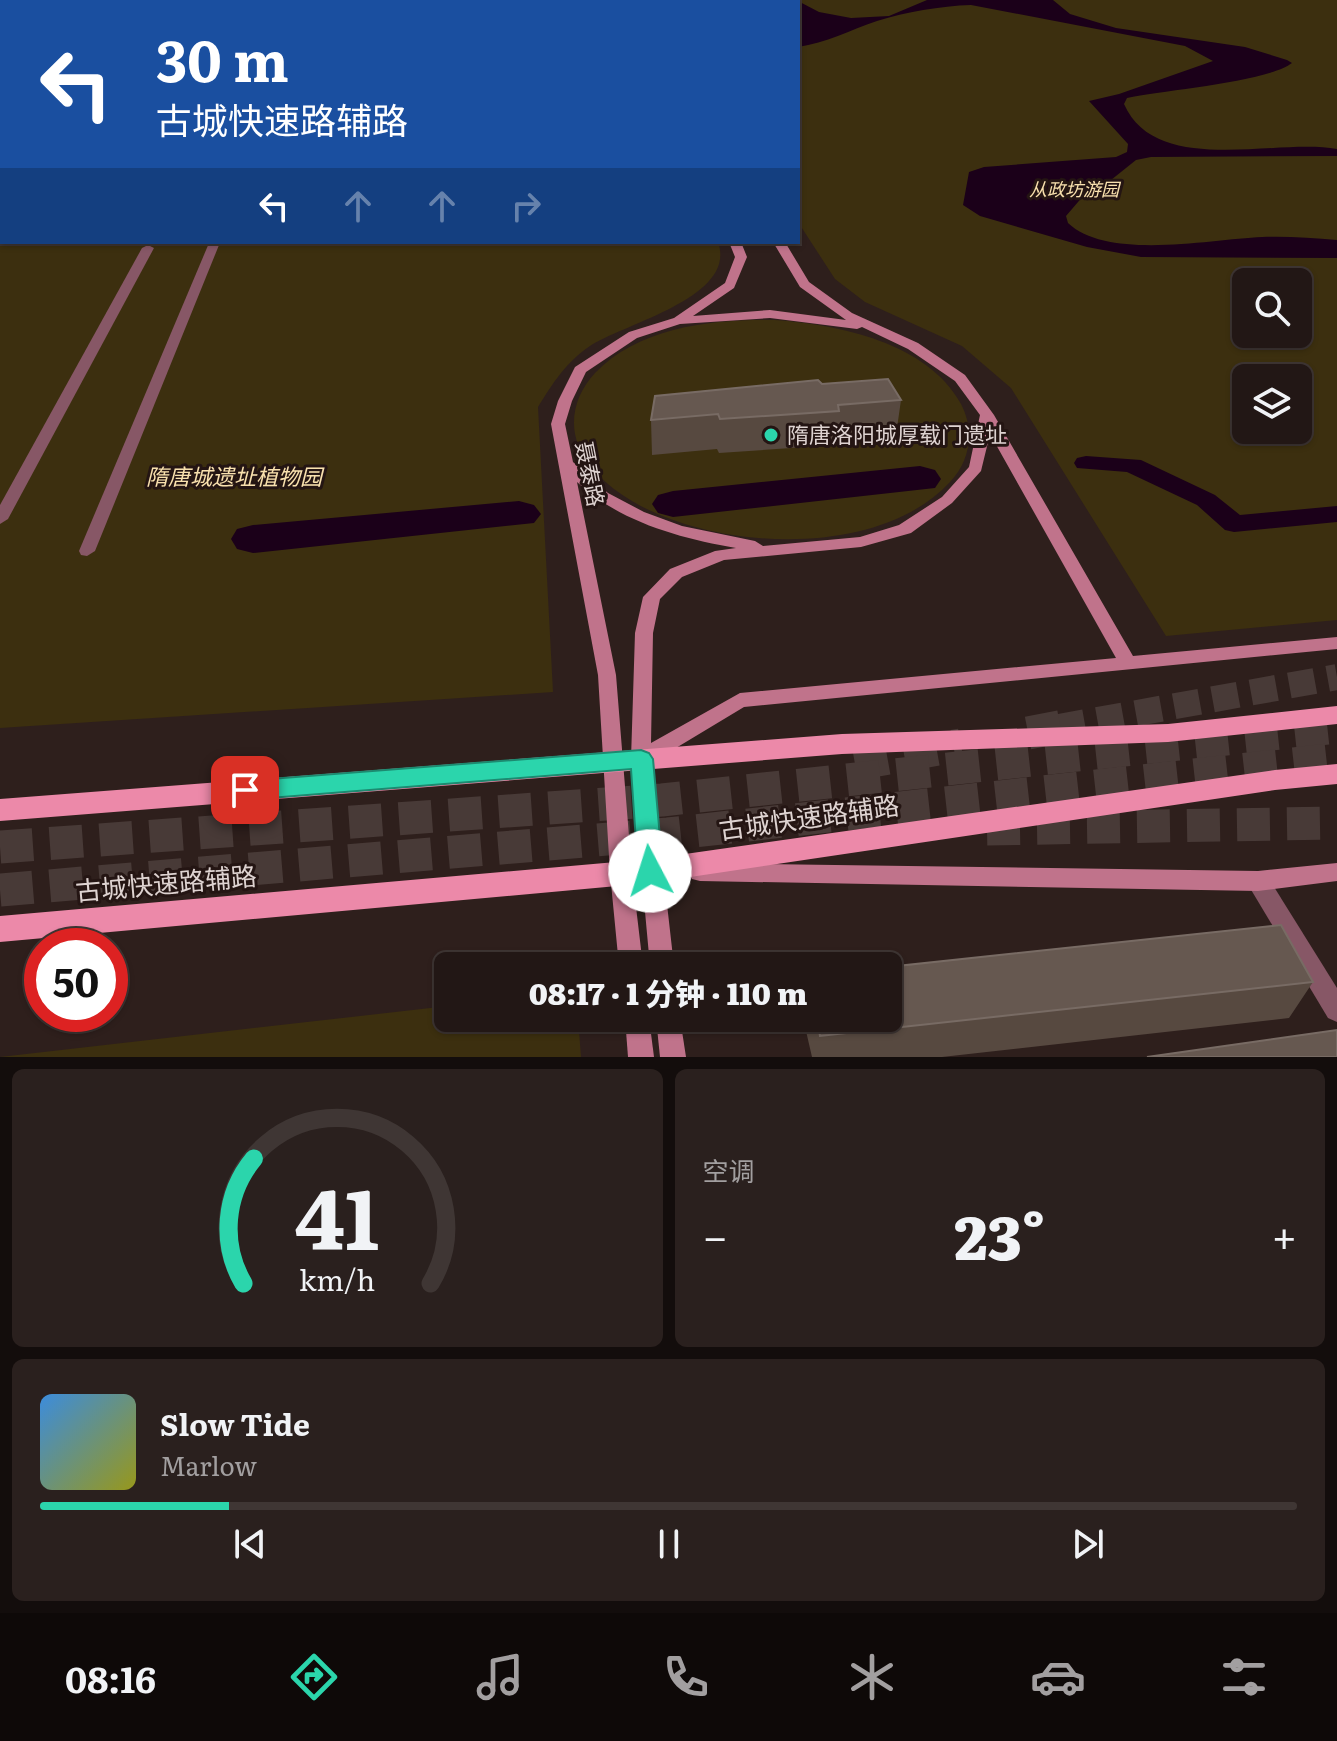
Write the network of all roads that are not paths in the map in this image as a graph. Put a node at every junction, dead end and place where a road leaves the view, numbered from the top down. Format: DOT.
graph roads {
  1 [pos="736,244"];
  2 [pos="780,244"];
  3 [pos="213,245"];
  4 [pos="148,248"];
  5 [pos="678,321"];
  6 [pos="874,328"];
  7 [pos="987,415"];
  8 [pos="566,464"];
  9 [pos="0,519"];
  10 [pos="87,551"];
  11 [pos="791,551"];
  12 [pos="1337,643"];
  13 [pos="1128,663"];
  14 [pos="1337,715"];
  15 [pos="641,759"];
  16 [pos="613,761"];
  17 [pos="1337,774"];
  18 [pos="0,810"];
  19 [pos="650,871"];
  20 [pos="1337,872"];
  21 [pos="621,873"];
  22 [pos="1258,881"];
  23 [pos="0,929"];
  24 [pos="629,952"];
  25 [pos="660,952"];
  26 [pos="1337,1010"];
  27 [pos="638,1032"];
  28 [pos="670,1032"];
  29 [pos="641,1057"];
  30 [pos="673,1057"];
  1 -- 5 [label="main road, 聂泰路"];
  2 -- 6 [label="main road"];
  3 -- 10 [label="street"];
  4 -- 9 [label="street"];
  5 -- 6 [label="main road"];
  5 -- 8 [label="main road, 聂泰路"];
  6 -- 7 [label="main road"];
  7 -- 11 [label="main road"];
  7 -- 13 [label="main road"];
  8 -- 11 [label="main road"];
  8 -- 16 [label="main road, 聂泰路"];
  11 -- 15 [label="main road"];
  12 -- 13 [label="main road"];
  13 -- 15 [label="main road"];
  14 -- 15 [label="main road"];
  15 -- 16 [label="main road"];
  15 -- 19 [label="main road"];
  16 -- 18 [label="main road"];
  16 -- 21 [label="main road, 聂泰路"];
  17 -- 19 [label="main road, 古城快速路辅路"];
  19 -- 21 [label="main road, 古城快速路辅路"];
  19 -- 22 [label="main road"];
  19 -- 25 [label="main road"];
  20 -- 22 [label="main road"];
  21 -- 23 [label="main road, 古城快速路辅路"];
  21 -- 24 [label="main road, 聂泰路"];
  22 -- 26 [label="street"];
  27 -- 29 [label="main road"];
  28 -- 30 [label="main road"];
}
